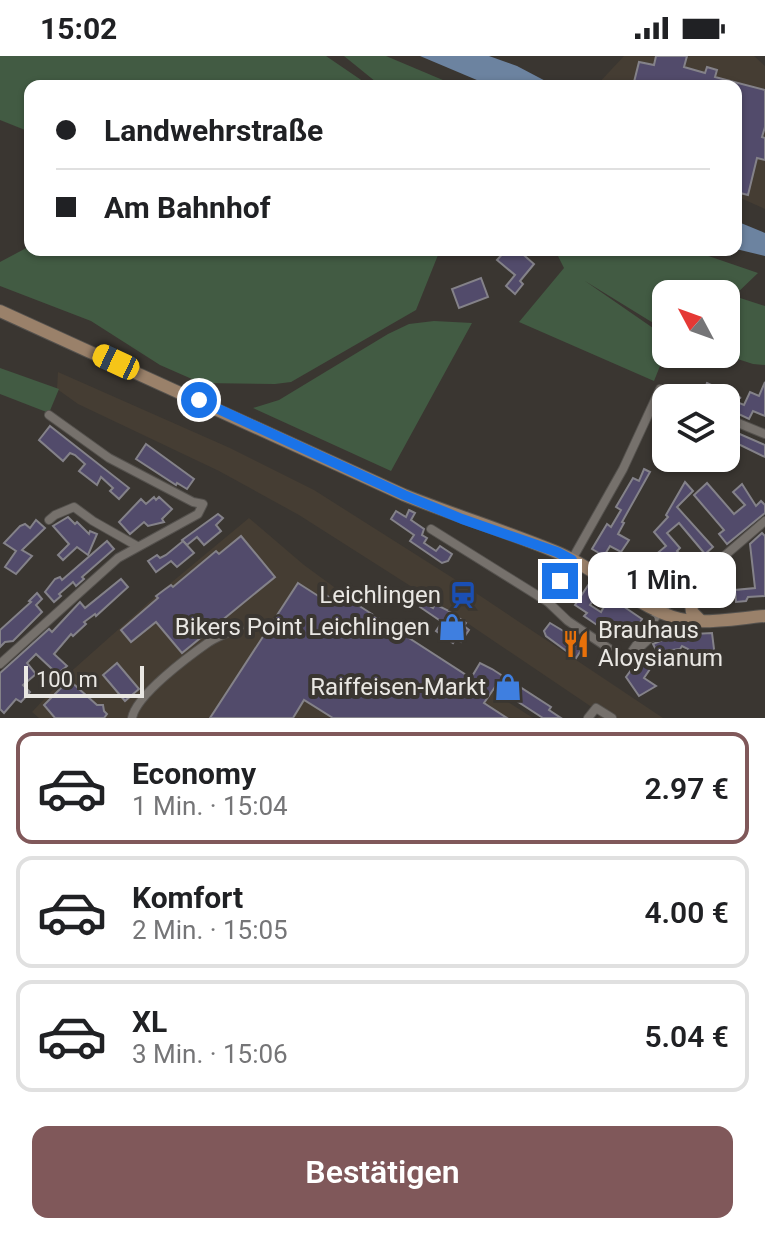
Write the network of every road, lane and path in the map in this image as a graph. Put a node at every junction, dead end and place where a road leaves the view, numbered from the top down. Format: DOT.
graph roads {
  1 [pos="0,311"];
  2 [pos="652,406"];
  3 [pos="49,415"];
  4 [pos="740,424"];
  5 [pos="765,434"];
  6 [pos="49,520"];
  7 [pos="765,521"];
  8 [pos="431,529"];
  9 [pos="137,546"];
  10 [pos="572,560"];
  11 [pos="689,588"];
  12 [pos="548,602"];
  13 [pos="659,612"];
  14 [pos="765,616"];
  15 [pos="695,621"];
  16 [pos="239,628"];
  17 [pos="626,660"];
  18 [pos="0,664"];
  19 [pos="132,718"];
  20 [pos="588,718"];
  21 [pos="612,718"];
  1 -- 10 [label="main road"];
  2 -- 10 [label="street"];
  3 -- 9 [label="street"];
  4 -- 5 [label="street"];
  6 -- 9 [label="street"];
  7 -- 11 [label="street"];
  8 -- 12 [label="street"];
  9 -- 18 [label="street"];
  10 -- 12 [label="street"];
  10 -- 13 [label="main road"];
  11 -- 13 [label="street"];
  11 -- 15 [label="main road"];
  12 -- 17 [label="street"];
  13 -- 15 [label="main road"];
  13 -- 17 [label="street"];
  14 -- 15 [label="main road"];
  15 -- 17 [label="street"];
  16 -- 19 [label="street"];
  20 -- 21 [label="street"];
}
